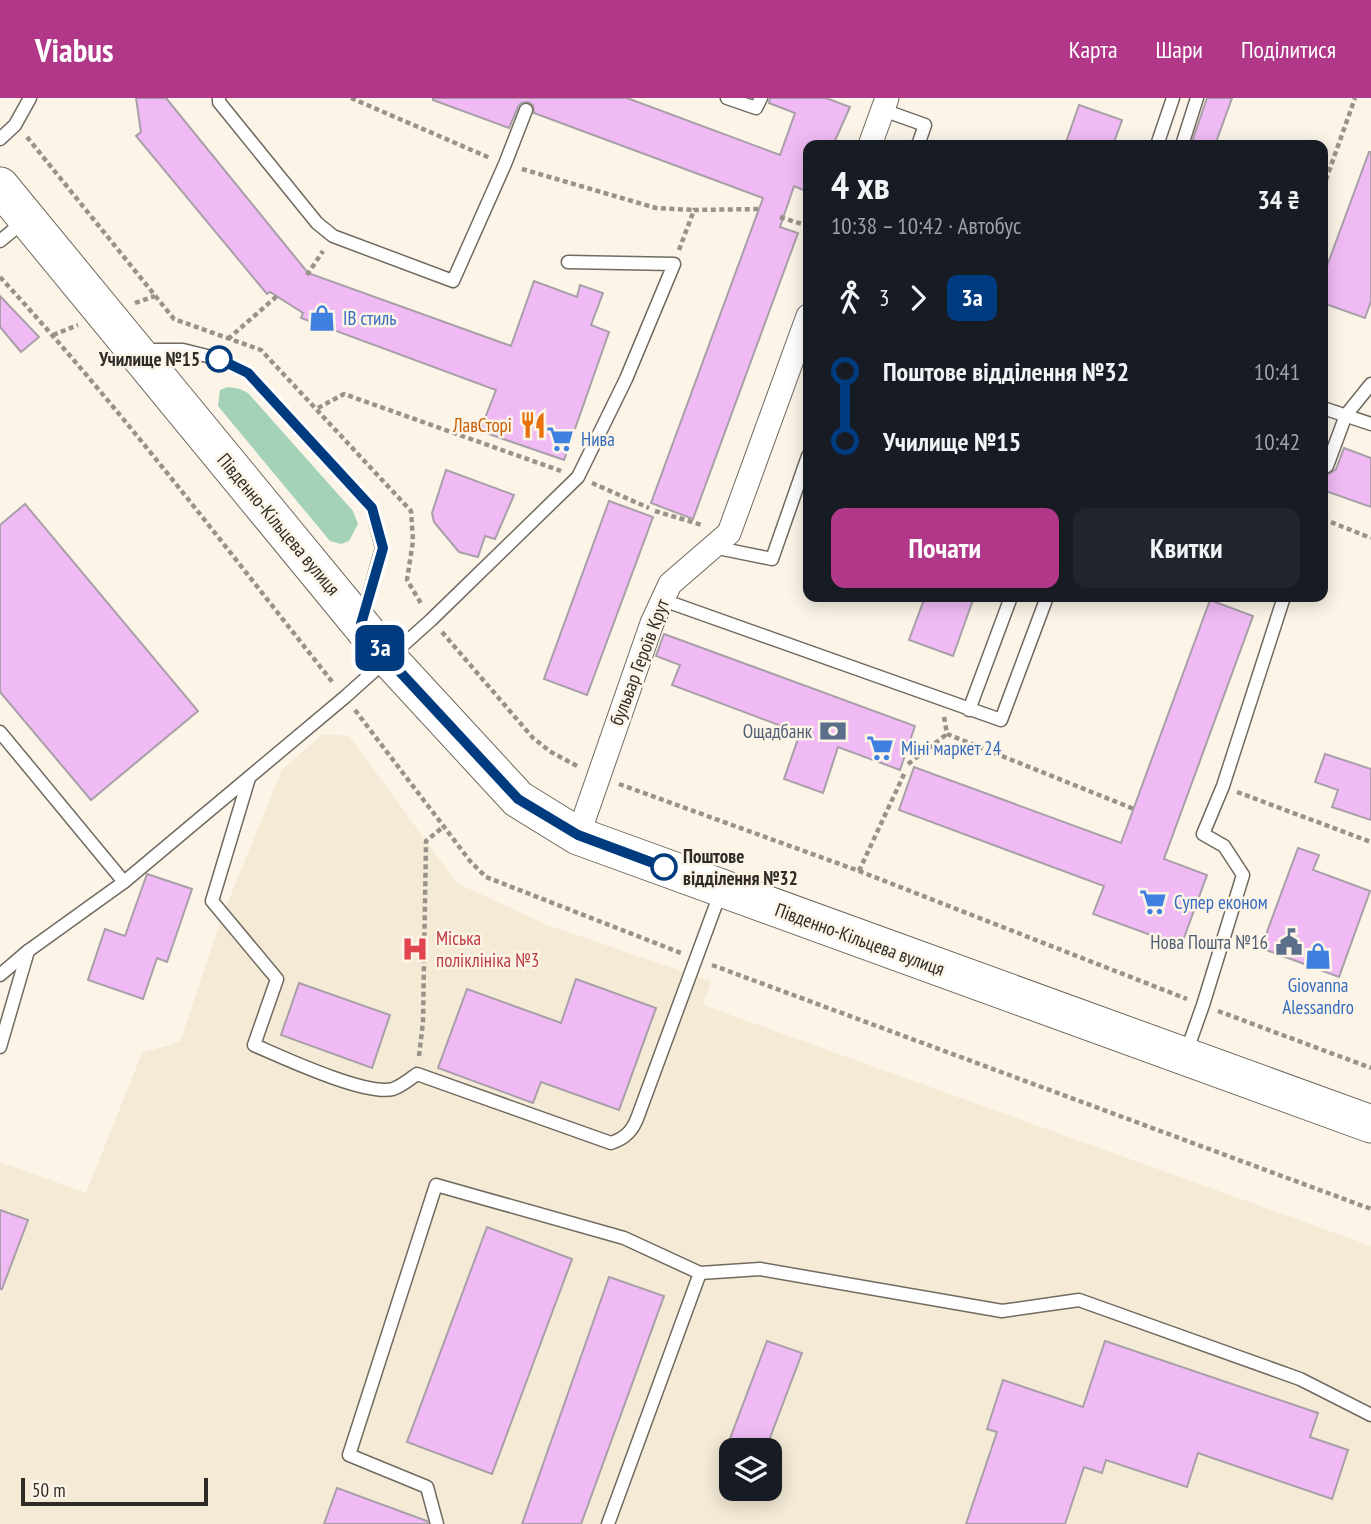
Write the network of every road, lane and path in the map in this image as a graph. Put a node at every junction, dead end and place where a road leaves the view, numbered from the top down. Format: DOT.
graph roads {
  1 [pos="30,98"];
  2 [pos="219,98"];
  3 [pos="727,98"];
  4 [pos="761,98"];
  5 [pos="1173,98"];
  6 [pos="1197,98"];
  7 [pos="1355,98"];
  8 [pos="885,104"];
  9 [pos="526,110"];
  10 [pos="0,139"];
  11 [pos="872,140"];
  12 [pos="920,140"];
  13 [pos="1159,140"];
  14 [pos="1184,140"];
  15 [pos="1328,174"];
  16 [pos="0,186"];
  17 [pos="759,209"];
  18 [pos="780,217"];
  19 [pos="803,224"];
  20 [pos="13,230"];
  21 [pos="333,236"];
  22 [pos="568,262"];
  23 [pos="674,264"];
  24 [pos="307,275"];
  25 [pos="277,296"];
  26 [pos="803,329"];
  27 [pos="228,339"];
  28 [pos="135,349"];
  29 [pos="1371,384"];
  30 [pos="318,408"];
  31 [pos="1328,410"];
  32 [pos="1346,415"];
  33 [pos="1371,424"];
  34 [pos="1328,463"];
  35 [pos="803,470"];
  36 [pos="578,477"];
  37 [pos="649,508"];
  38 [pos="655,511"];
  39 [pos="1328,521"];
  40 [pos="1371,538"];
  41 [pos="721,540"];
  42 [pos="663,600"];
  43 [pos="1009,602"];
  44 [pos="1045,602"];
  45 [pos="1282,602"];
  46 [pos="361,624"];
  47 [pos="388,659"];
  48 [pos="940,699"];
  49 [pos="969,710"];
  50 [pos="0,732"];
  51 [pos="947,734"];
  52 [pos="908,764"];
  53 [pos="905,772"];
  54 [pos="250,777"];
  55 [pos="1223,786"];
  56 [pos="1134,809"];
  57 [pos="443,827"];
  58 [pos="578,835"];
  59 [pos="1371,842"];
  60 [pos="859,872"];
  61 [pos="124,882"];
  62 [pos="722,889"];
  63 [pos="28,951"];
  64 [pos="0,975"];
  65 [pos="0,1047"];
  66 [pos="1184,1056"];
  67 [pos="417,1074"];
  68 [pos="1371,1124"];
  69 [pos="700,1273"];
  70 [pos="1371,1415"];
  71 [pos="437,1524"];
  72 [pos="608,1524"];
  1 -- 10 [label="lane"];
  2 -- 21 [label="lane"];
  3 -- 4 [label="lane"];
  5 -- 13 [label="lane"];
  6 -- 14 [label="lane"];
  7 -- 15 [label="path"];
  8 -- 11 [label="street"];
  8 -- 12 [label="lane"];
  9 -- 21 [label="lane"];
  16 -- 20 [label="main road, Південно-Кільцева вулиця"];
  17 -- 23 [label="path"];
  18 -- 19 [label="path"];
  20 -- 28 [label="main road, Південно-Кільцева вулиця"];
  21 -- 24 [label="path"];
  22 -- 23 [label="lane"];
  23 -- 36 [label="lane"];
  25 -- 27 [label="path"];
  26 -- 41 [label="street, бульвар Героїв Крут"];
  28 -- 46 [label="main road, Південно-Кільцева вулиця"];
  28 -- 46 [label="lane"];
  29 -- 32 [label="lane"];
  30 -- 36 [label="path"];
  31 -- 32 [label="lane"];
  32 -- 33 [label="lane"];
  32 -- 34 [label="lane"];
  35 -- 41 [label="lane"];
  36 -- 37 [label="path"];
  36 -- 47 [label="lane"];
  38 -- 41 [label="path"];
  39 -- 40 [label="path"];
  41 -- 42 [label="street, бульвар Героїв Крут"];
  42 -- 48 [label="lane"];
  42 -- 58 [label="street, бульвар Героїв Крут"];
  43 -- 49 [label="lane"];
  44 -- 49 [label="lane"];
  45 -- 55 [label="lane"];
  46 -- 47 [label="main road, Південно-Кільцева вулиця"];
  47 -- 54 [label="lane"];
  47 -- 58 [label="main road, Південно-Кільцева вулиця"];
  48 -- 49 [label="lane"];
  48 -- 51 [label="path"];
  50 -- 61 [label="lane"];
  51 -- 52 [label="path"];
  51 -- 56 [label="path"];
  53 -- 60 [label="path"];
  54 -- 61 [label="lane"];
  54 -- 67 [label="lane"];
  55 -- 59 [label="path"];
  55 -- 66 [label="lane"];
  57 -- 67 [label="path"];
  58 -- 62 [label="main road, Південно-Кільцева вулиця"];
  61 -- 63 [label="lane"];
  62 -- 66 [label="main road, Південно-Кільцева вулиця"];
  62 -- 67 [label="lane"];
  63 -- 64 [label="lane"];
  63 -- 65 [label="lane"];
  66 -- 68 [label="main road, Південно-Кільцева вулиця"];
  69 -- 70 [label="lane"];
  69 -- 71 [label="lane"];
  69 -- 72 [label="lane"];
}
